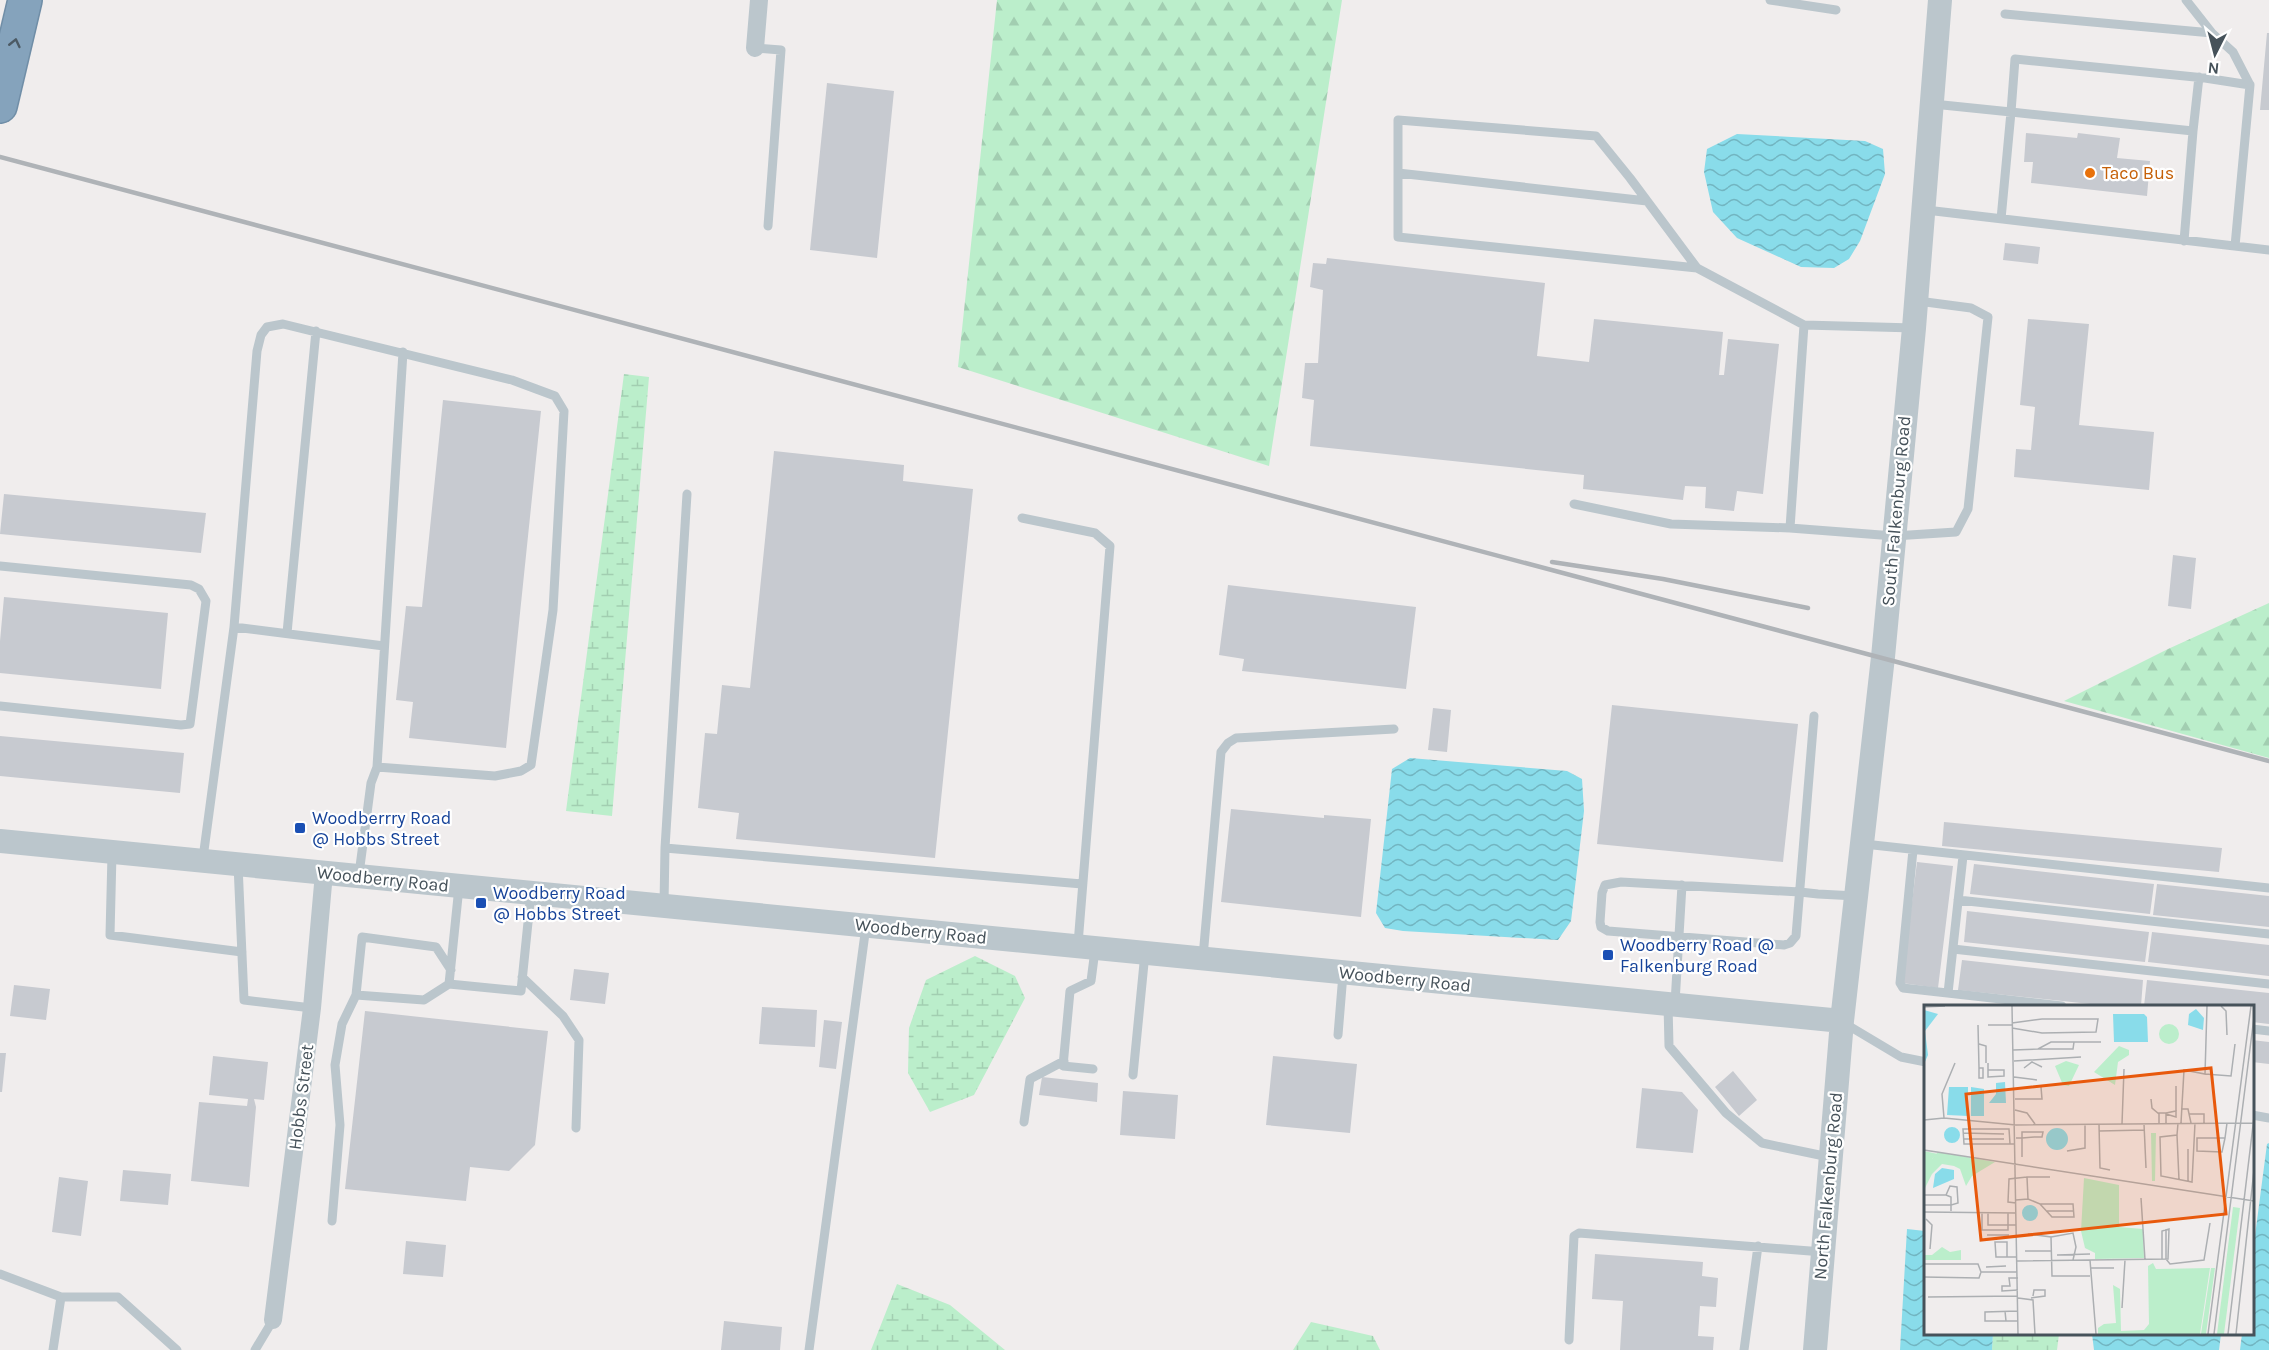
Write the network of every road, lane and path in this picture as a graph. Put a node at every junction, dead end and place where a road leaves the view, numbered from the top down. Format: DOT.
graph roads {
  1 [pos="25,0"];
  2 [pos="759,0"];
  3 [pos="1770,0"];
  4 [pos="1940,0"];
  5 [pos="2186,0"];
  6 [pos="1836,10"];
  7 [pos="2005,14"];
  8 [pos="2212,33"];
  9 [pos="755,48"];
  10 [pos="2199,77"];
  11 [pos="2250,84"];
  12 [pos="2,96"];
  13 [pos="1933,104"];
  14 [pos="2010,111"];
  15 [pos="2193,131"];
  16 [pos="1398,173"];
  17 [pos="1647,201"];
  18 [pos="1925,210"];
  19 [pos="2001,219"];
  20 [pos="768,226"];
  21 [pos="2184,241"];
  22 [pos="2235,246"];
  23 [pos="2269,250"];
  24 [pos="1697,268"];
  25 [pos="1916,301"];
  26 [pos="1804,325"];
  27 [pos="1914,328"];
  28 [pos="316,330"];
  29 [pos="402,352"];
  30 [pos="687,494"];
  31 [pos="1574,504"];
  32 [pos="1022,518"];
  33 [pos="1790,528"];
  34 [pos="1894,536"];
  35 [pos="0,566"];
  36 [pos="234,627"];
  37 [pos="287,633"];
  38 [pos="384,646"];
  39 [pos="0,706"];
  40 [pos="1814,716"];
  41 [pos="1394,729"];
  42 [pos="377,767"];
  43 [pos="0,841"];
  44 [pos="1862,844"];
  45 [pos="664,848"];
  46 [pos="1913,850"];
  47 [pos="112,852"];
  48 [pos="1963,856"];
  49 [pos="202,861"];
  50 [pos="238,865"];
  51 [pos="324,873"];
  52 [pos="358,876"];
  53 [pos="1082,884"];
  54 [pos="1682,885"];
  55 [pos="459,886"];
  56 [pos="2269,888"];
  57 [pos="1800,892"];
  58 [pos="531,893"];
  59 [pos="1856,896"];
  60 [pos="1958,900"];
  61 [pos="664,906"];
  62 [pos="866,926"];
  63 [pos="2269,934"];
  64 [pos="1679,937"];
  65 [pos="1087,948"];
  66 [pos="1953,949"];
  67 [pos="242,952"];
  68 [pos="1145,953"];
  69 [pos="1203,959"];
  70 [pos="451,971"];
  71 [pos="1343,973"];
  72 [pos="522,977"];
  73 [pos="449,984"];
  74 [pos="2269,984"];
  75 [pos="1948,993"];
  76 [pos="356,995"];
  77 [pos="1672,1005"];
  78 [pos="2053,1005"];
  79 [pos="312,1008"];
  80 [pos="1842,1021"];
  81 [pos="2254,1029"];
  82 [pos="2269,1031"];
  83 [pos="1338,1035"];
  84 [pos="1064,1061"];
  85 [pos="1924,1062"];
  86 [pos="1093,1069"];
  87 [pos="1133,1075"];
  88 [pos="2254,1115"];
  89 [pos="2269,1118"];
  90 [pos="1024,1122"];
  91 [pos="576,1128"];
  92 [pos="1831,1157"];
  93 [pos="332,1221"];
  94 [pos="1758,1246"];
  95 [pos="1823,1252"];
  96 [pos="0,1274"];
  97 [pos="61,1297"];
  98 [pos="273,1320"];
  99 [pos="1569,1340"];
  100 [pos="53,1350"];
  101 [pos="177,1350"];
  102 [pos="255,1350"];
  103 [pos="809,1350"];
  104 [pos="1744,1350"];
  105 [pos="1815,1350"];
  12 -- 1 [label="highway, one-way"];
  2 -- 9 [label="street"];
  3 -- 6 [label="lane"];
  4 -- 13 [label="street, South Falkenburg Road"];
  5 -- 8 [label="lane"];
  7 -- 8 [label="lane"];
  8 -- 11 [label="lane"];
  9 -- 20 [label="lane"];
  10 -- 11 [label="lane"];
  10 -- 14 [label="lane"];
  10 -- 15 [label="lane"];
  11 -- 22 [label="lane"];
  13 -- 14 [label="lane"];
  13 -- 18 [label="street, South Falkenburg Road"];
  14 -- 15 [label="lane"];
  14 -- 19 [label="lane"];
  15 -- 21 [label="lane"];
  16 -- 17 [label="lane"];
  16 -- 17 [label="lane"];
  16 -- 24 [label="lane"];
  17 -- 24 [label="lane"];
  18 -- 19 [label="lane"];
  18 -- 25 [label="street, South Falkenburg Road"];
  19 -- 21 [label="lane"];
  21 -- 22 [label="lane"];
  22 -- 23 [label="lane"];
  24 -- 26 [label="lane"];
  25 -- 27 [label="street, South Falkenburg Road"];
  25 -- 34 [label="lane"];
  26 -- 27 [label="lane"];
  26 -- 33 [label="lane"];
  27 -- 34 [label="street, South Falkenburg Road"];
  28 -- 29 [label="lane"];
  28 -- 36 [label="lane"];
  28 -- 37 [label="lane"];
  29 -- 38 [label="lane"];
  29 -- 42 [label="lane"];
  30 -- 45 [label="lane"];
  31 -- 33 [label="lane"];
  32 -- 53 [label="lane"];
  33 -- 34 [label="lane"];
  34 -- 44 [label="street, South Falkenburg Road"];
  35 -- 39 [label="lane"];
  36 -- 37 [label="lane"];
  36 -- 49 [label="lane"];
  37 -- 38 [label="lane"];
  38 -- 42 [label="lane"];
  40 -- 57 [label="lane"];
  41 -- 69 [label="lane"];
  42 -- 52 [label="lane"];
  43 -- 47 [label="street, Woodberry Road"];
  44 -- 46 [label="lane"];
  44 -- 59 [label="street, South Falkenburg Road"];
  45 -- 53 [label="lane"];
  45 -- 61 [label="lane"];
  46 -- 48 [label="lane"];
  46 -- 75 [label="lane"];
  47 -- 49 [label="street, Woodberry Road"];
  47 -- 67 [label="lane"];
  48 -- 56 [label="lane"];
  48 -- 60 [label="lane"];
  49 -- 50 [label="street, Woodberry Road"];
  50 -- 51 [label="street, Woodberry Road"];
  50 -- 67 [label="lane"];
  51 -- 52 [label="street, Woodberry Road"];
  51 -- 79 [label="street, Hobbs Street"];
  52 -- 55 [label="street, Woodberry Road"];
  53 -- 65 [label="lane"];
  54 -- 57 [label="lane"];
  54 -- 64 [label="lane"];
  54 -- 64 [label="lane"];
  55 -- 58 [label="street, Woodberry Road"];
  55 -- 70 [label="lane"];
  57 -- 59 [label="lane"];
  57 -- 64 [label="lane"];
  58 -- 61 [label="street, Woodberry Road"];
  58 -- 72 [label="lane"];
  59 -- 80 [label="street, South Falkenburg Road"];
  60 -- 63 [label="lane"];
  60 -- 66 [label="lane"];
  61 -- 62 [label="street, Woodberry Road"];
  62 -- 65 [label="street, Woodberry Road"];
  62 -- 103 [label="lane"];
  64 -- 77 [label="lane"];
  65 -- 68 [label="street, Woodberry Road"];
  65 -- 84 [label="lane"];
  66 -- 74 [label="lane"];
  66 -- 75 [label="lane"];
  67 -- 79 [label="lane"];
  68 -- 69 [label="street, Woodberry Road"];
  68 -- 87 [label="lane"];
  69 -- 71 [label="street, Woodberry Road"];
  70 -- 73 [label="lane"];
  70 -- 76 [label="lane"];
  71 -- 77 [label="street, Woodberry Road"];
  71 -- 83 [label="lane"];
  72 -- 73 [label="lane"];
  72 -- 91 [label="lane"];
  73 -- 76 [label="lane"];
  75 -- 78 [label="lane"];
  76 -- 93 [label="lane"];
  77 -- 80 [label="street, Woodberry Road"];
  77 -- 92 [label="lane"];
  79 -- 98 [label="street, Hobbs Street"];
  80 -- 85 [label="lane"];
  80 -- 92 [label="street, North Falkenburg Road"];
  81 -- 82 [label="lane"];
  84 -- 86 [label="lane"];
  84 -- 90 [label="lane"];
  88 -- 89 [label="lane"];
  92 -- 95 [label="street, North Falkenburg Road"];
  94 -- 95 [label="lane"];
  94 -- 99 [label="lane"];
  94 -- 104 [label="lane"];
  95 -- 105 [label="street, North Falkenburg Road"];
  96 -- 97 [label="lane"];
  97 -- 100 [label="lane"];
  97 -- 101 [label="lane"];
  98 -- 102 [label="lane"];
}
